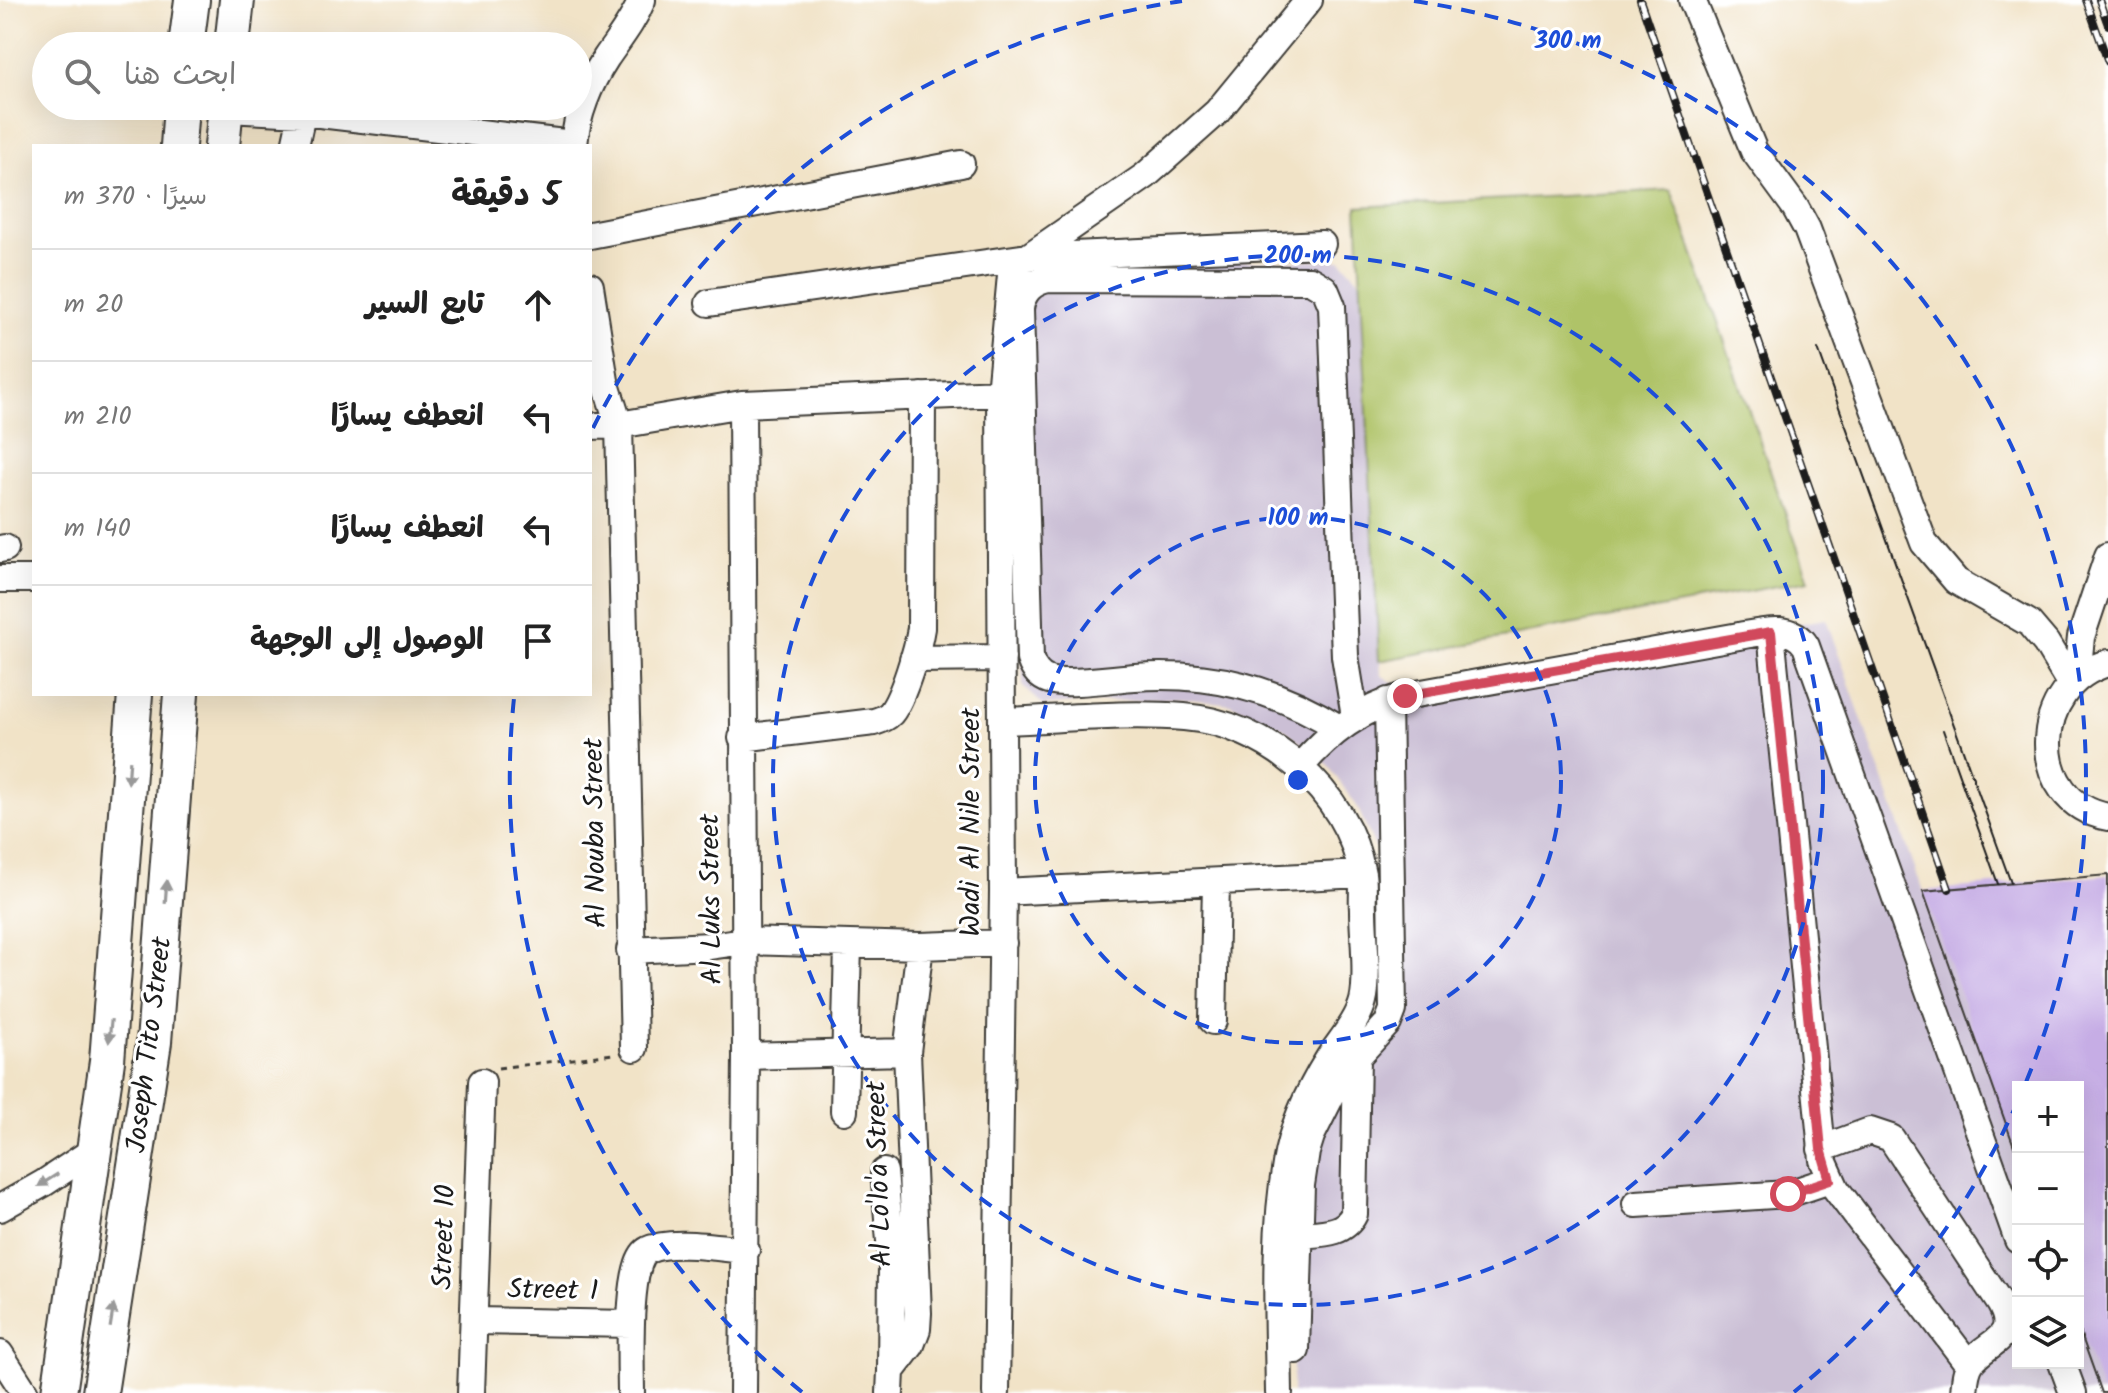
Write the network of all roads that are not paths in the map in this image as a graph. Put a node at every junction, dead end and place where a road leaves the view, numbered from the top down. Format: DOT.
graph roads {
  1 [pos="192,0"];
  2 [pos="237,0"];
  3 [pos="642,0"];
  4 [pos="1309,0"];
  5 [pos="1692,0"];
  6 [pos="188,32"];
  7 [pos="234,32"];
  8 [pos="592,85"];
  9 [pos="180,120"];
  10 [pos="225,120"];
  11 [pos="301,120"];
  12 [pos="355,120"];
  13 [pos="580,120"];
  14 [pos="178,144"];
  15 [pos="222,144"];
  16 [pos="295,144"];
  17 [pos="565,144"];
  18 [pos="574,144"];
  19 [pos="961,164"];
  20 [pos="592,235"];
  21 [pos="1322,244"];
  22 [pos="1028,257"];
  23 [pos="592,299"];
  24 [pos="709,303"];
  25 [pos="1000,393"];
  26 [pos="922,396"];
  27 [pos="742,404"];
  28 [pos="619,425"];
  29 [pos="592,426"];
  30 [pos="2108,556"];
  31 [pos="0,579"];
  32 [pos="32,579"];
  33 [pos="1771,632"];
  34 [pos="1002,658"];
  35 [pos="913,659"];
  36 [pos="2108,663"];
  37 [pos="2074,680"];
  38 [pos="135,696"];
  39 [pos="181,696"];
  40 [pos="1388,701"];
  41 [pos="1002,721"];
  42 [pos="1347,722"];
  43 [pos="742,738"];
  44 [pos="1300,767"];
  45 [pos="2108,817"];
  46 [pos="1362,874"];
  47 [pos="1216,883"];
  48 [pos="1003,892"];
  49 [pos="744,941"];
  50 [pos="1003,943"];
  51 [pos="848,944"];
  52 [pos="920,946"];
  53 [pos="630,950"];
  54 [pos="1213,1021"];
  55 [pos="634,1048"];
  56 [pos="907,1052"];
  57 [pos="846,1054"];
  58 [pos="746,1056"];
  59 [pos="1357,1057"];
  60 [pos="482,1082"];
  61 [pos="844,1111"];
  62 [pos="1821,1149"];
  63 [pos="94,1150"];
  64 [pos="884,1172"];
  65 [pos="1830,1180"];
  66 [pos="1636,1204"];
  67 [pos="0,1208"];
  68 [pos="2013,1225"];
  69 [pos="1299,1235"];
  70 [pos="746,1250"];
  71 [pos="475,1321"];
  72 [pos="631,1324"];
  73 [pos="0,1354"];
  74 [pos="1969,1365"];
  75 [pos="2064,1369"];
  76 [pos="890,1382"];
  77 [pos="25,1393"];
  78 [pos="59,1393"];
  79 [pos="100,1393"];
  80 [pos="471,1393"];
  81 [pos="631,1393"];
  82 [pos="743,1393"];
  83 [pos="996,1393"];
  84 [pos="1279,1393"];
  85 [pos="1296,1393"];
  86 [pos="1964,1393"];
  87 [pos="2073,1393"];
  1 -- 6 [label="main road"];
  2 -- 7 [label="main road"];
  3 -- 8 [label="street"];
  4 -- 22 [label="street"];
  5 -- 37 [label="street"];
  9 -- 14 [label="main road"];
  10 -- 15 [label="main road"];
  11 -- 16 [label="street"];
  12 -- 17 [label="street"];
  13 -- 18 [label="street"];
  19 -- 20 [label="street"];
  21 -- 22 [label="street"];
  22 -- 24 [label="street"];
  22 -- 25 [label="street, Wadi Al Nile Street"];
  23 -- 28 [label="street, Al Nouba Street"];
  25 -- 26 [label="street"];
  25 -- 34 [label="street, Wadi Al Nile Street"];
  26 -- 27 [label="street"];
  26 -- 35 [label="street"];
  27 -- 28 [label="street"];
  27 -- 43 [label="street, Al Luks Street"];
  28 -- 29 [label="street"];
  28 -- 53 [label="street, Al Nouba Street"];
  30 -- 37 [label="street"];
  31 -- 32 [label="street"];
  33 -- 40 [label="street"];
  33 -- 62 [label="street"];
  33 -- 68 [label="street"];
  34 -- 35 [label="street"];
  34 -- 41 [label="street, Wadi Al Nile Street"];
  35 -- 43 [label="street"];
  36 -- 37 [label="street"];
  37 -- 45 [label="street"];
  38 -- 63 [label="main road, Joseph Tito Street, one-way"];
  79 -- 39 [label="main road, Joseph Tito Street, one-way"];
  40 -- 42 [label="street"];
  40 -- 59 [label="street"];
  41 -- 44 [label="street"];
  41 -- 48 [label="street, Wadi Al Nile Street"];
  42 -- 42 [label="street"];
  42 -- 44 [label="street"];
  43 -- 49 [label="street, Al Luks Street"];
  44 -- 46 [label="street"];
  46 -- 47 [label="street"];
  46 -- 84 [label="street"];
  47 -- 48 [label="street"];
  47 -- 54 [label="street"];
  48 -- 50 [label="street, Wadi Al Nile Street"];
  49 -- 51 [label="street"];
  49 -- 53 [label="street"];
  49 -- 58 [label="street, Al Luks Street"];
  50 -- 52 [label="street"];
  50 -- 83 [label="street, Wadi Al Nile Street"];
  51 -- 52 [label="street"];
  51 -- 57 [label="street"];
  52 -- 56 [label="street, Al Lo'lo'a Street"];
  53 -- 55 [label="street, Al Nouba Street"];
  56 -- 57 [label="street"];
  56 -- 76 [label="street, Al Lo'lo'a Street"];
  57 -- 58 [label="street"];
  57 -- 61 [label="street"];
  58 -- 70 [label="street, Al Luks Street"];
  59 -- 69 [label="street"];
  59 -- 69 [label="street"];
  60 -- 71 [label="street, Street 10"];
  62 -- 65 [label="street"];
  62 -- 74 [label="street"];
  63 -- 67 [label="street, one-way"];
  63 -- 78 [label="main road, Joseph Tito Street"];
  64 -- 76 [label="street"];
  65 -- 66 [label="street"];
  65 -- 74 [label="street"];
  69 -- 85 [label="street"];
  70 -- 72 [label="street"];
  70 -- 82 [label="street, Al Luks Street"];
  71 -- 72 [label="street, Street 1"];
  71 -- 80 [label="street, Street 10"];
  72 -- 81 [label="street"];
  73 -- 77 [label="street"];
  74 -- 86 [label="street"];
  75 -- 87 [label="street"];
}
